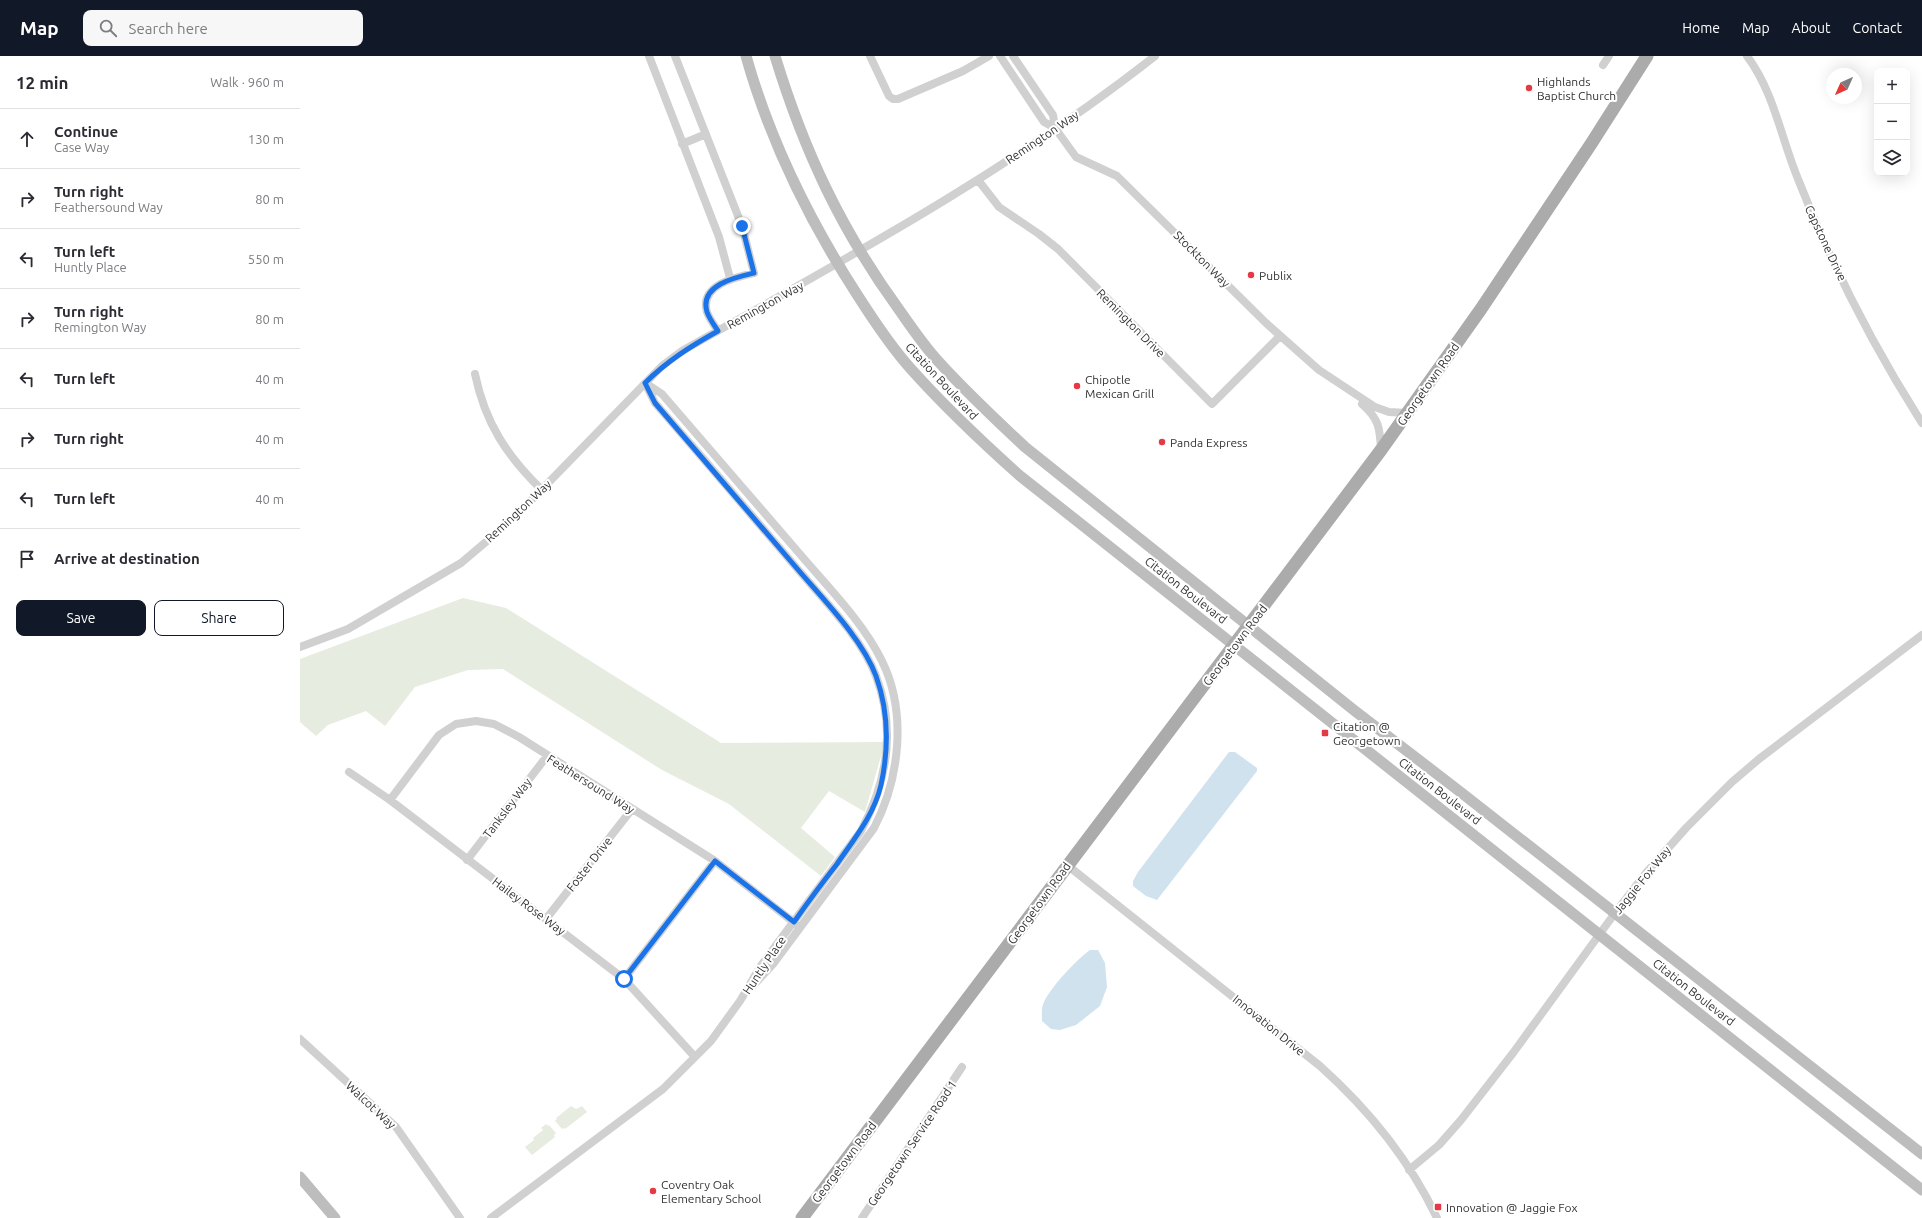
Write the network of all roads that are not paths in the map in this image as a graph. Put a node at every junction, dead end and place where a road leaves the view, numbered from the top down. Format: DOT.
graph roads {
  1 [pos="649,56"];
  2 [pos="675,56"];
  3 [pos="746,56"];
  4 [pos="774,56"];
  5 [pos="870,56"];
  6 [pos="989,56"];
  7 [pos="1000,56"];
  8 [pos="1013,56"];
  9 [pos="1155,56"];
  10 [pos="1609,56"];
  11 [pos="1646,56"];
  12 [pos="1747,56"];
  13 [pos="1603,64"];
  14 [pos="1055,128"];
  15 [pos="706,134"];
  16 [pos="682,144"];
  17 [pos="978,180"];
  18 [pos="858,250"];
  19 [pos="837,264"];
  20 [pos="730,278"];
  21 [pos="718,331"];
  22 [pos="1280,336"];
  23 [pos="475,374"];
  24 [pos="645,383"];
  25 [pos="1350,392"];
  26 [pos="1407,414"];
  27 [pos="1922,423"];
  28 [pos="1381,450"];
  29 [pos="542,490"];
  30 [pos="1249,626"];
  31 [pos="1922,635"];
  32 [pos="1234,645"];
  33 [pos="300,647"];
  34 [pos="547,756"];
  35 [pos="348,772"];
  36 [pos="390,800"];
  37 [pos="632,809"];
  38 [pos="467,860"];
  39 [pos="715,861"];
  40 [pos="1067,865"];
  41 [pos="1615,913"];
  42 [pos="546,920"];
  43 [pos="794,922"];
  44 [pos="801,927"];
  45 [pos="1600,935"];
  46 [pos="624,979"];
  47 [pos="740,1001"];
  48 [pos="300,1039"];
  49 [pos="695,1057"];
  50 [pos="962,1067"];
  51 [pos="1922,1154"];
  52 [pos="1409,1170"];
  53 [pos="300,1177"];
  54 [pos="1922,1190"];
  55 [pos="334,1218"];
  56 [pos="460,1218"];
  57 [pos="491,1218"];
  58 [pos="802,1218"];
  59 [pos="862,1218"];
  60 [pos="1437,1218"];
  1 -- 16 [label="street"];
  2 -- 15 [label="street"];
  3 -- 19 [label="main road, Citation Boulevard"];
  4 -- 18 [label="main road, Citation Boulevard"];
  5 -- 6 [label="street"];
  7 -- 14 [label="street, Stockton Way"];
  8 -- 14 [label="street, Stockton Way"];
  9 -- 14 [label="street, Remington Way"];
  10 -- 13 [label="street"];
  11 -- 26 [label="main road, Georgetown Road"];
  12 -- 27 [label="street, Capstone Drive"];
  14 -- 17 [label="street, Remington Way"];
  14 -- 22 [label="street, Stockton Way"];
  15 -- 16 [label="street"];
  15 -- 20 [label="street"];
  16 -- 20 [label="street"];
  17 -- 18 [label="street, Remington Way"];
  17 -- 22 [label="street, Remington Drive"];
  18 -- 19 [label="street, Remington Way"];
  18 -- 30 [label="main road, Citation Boulevard"];
  19 -- 21 [label="street, Remington Way"];
  19 -- 32 [label="main road, Citation Boulevard"];
  20 -- 21 [label="street"];
  21 -- 24 [label="street, Remington Way"];
  22 -- 25 [label="street, Stockton Way"];
  23 -- 29 [label="street"];
  24 -- 29 [label="street, Remington Way"];
  24 -- 43 [label="street, Huntly Place"];
  24 -- 44 [label="street, Huntly Place"];
  25 -- 26 [label="street, Stockton Way"];
  25 -- 28 [label="street, Stockton Way"];
  26 -- 28 [label="main road, Georgetown Road"];
  28 -- 30 [label="main road, Georgetown Road"];
  29 -- 33 [label="street, Remington Way"];
  30 -- 32 [label="main road, Georgetown Road"];
  30 -- 41 [label="main road, Citation Boulevard"];
  31 -- 41 [label="street, Jaggie Fox Way"];
  32 -- 40 [label="main road, Georgetown Road"];
  32 -- 45 [label="main road, Citation Boulevard"];
  34 -- 36 [label="street, Feathersound Way"];
  34 -- 37 [label="street, Feathersound Way"];
  34 -- 38 [label="street, Tanksley Way"];
  35 -- 36 [label="street, Hailey Rose Way"];
  36 -- 38 [label="street, Hailey Rose Way"];
  37 -- 39 [label="street, Feathersound Way"];
  37 -- 42 [label="street, Foster Drive"];
  38 -- 42 [label="street, Hailey Rose Way"];
  39 -- 43 [label="street, Feathersound Way"];
  39 -- 46 [label="street"];
  40 -- 52 [label="street, Innovation Drive"];
  40 -- 58 [label="main road, Georgetown Road"];
  41 -- 45 [label="street, Jaggie Fox Way"];
  41 -- 51 [label="main road, Citation Boulevard"];
  42 -- 46 [label="street, Hailey Rose Way"];
  43 -- 44 [label="street, Feathersound Way"];
  43 -- 47 [label="street, Huntly Place"];
  44 -- 47 [label="street, Huntly Place"];
  45 -- 52 [label="street, Jaggie Fox Way"];
  45 -- 54 [label="main road, Citation Boulevard"];
  46 -- 49 [label="street, Hailey Rose Way"];
  47 -- 49 [label="street, Huntly Place"];
  48 -- 56 [label="street, Walcot Way"];
  49 -- 57 [label="street, Huntly Place"];
  50 -- 59 [label="street, Georgetown Service Road 1"];
  52 -- 60 [label="street, Innovation Drive"];
  53 -- 55 [label="main road"];
}
